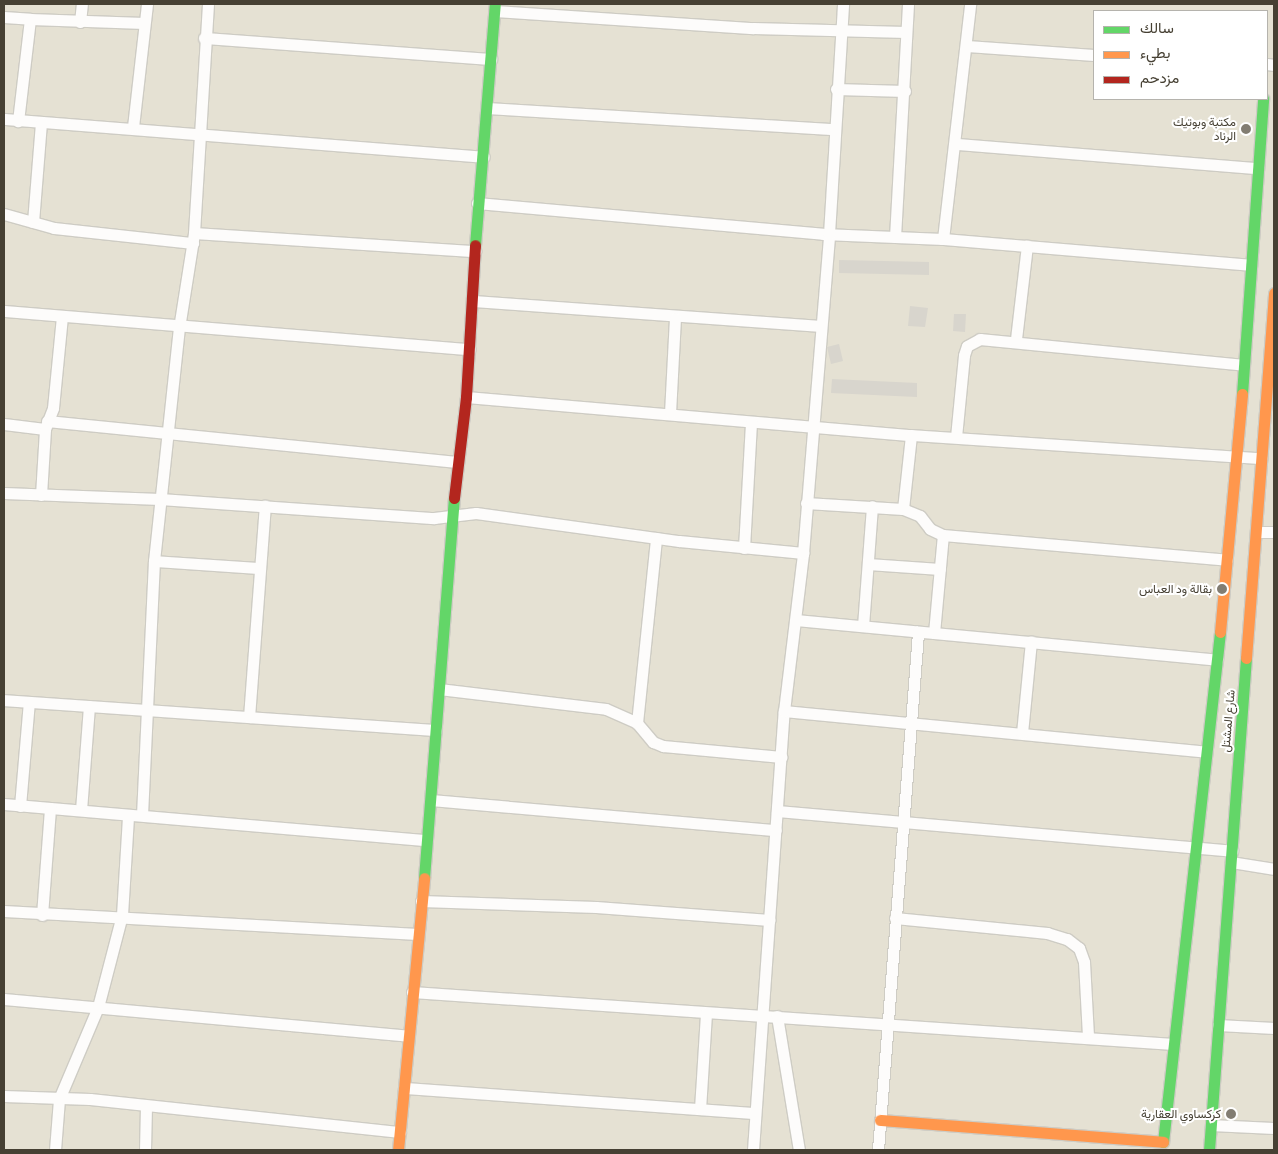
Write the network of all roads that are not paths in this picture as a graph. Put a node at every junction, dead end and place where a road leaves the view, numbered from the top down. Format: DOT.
graph roads {
  1 [pos="82,4"];
  2 [pos="147,4"];
  3 [pos="208,4"];
  4 [pos="843,4"];
  5 [pos="908,4"];
  6 [pos="970,4"];
  7 [pos="495,7"];
  8 [pos="4,17"];
  9 [pos="30,19"];
  10 [pos="80,22"];
  11 [pos="144,23"];
  12 [pos="842,31"];
  13 [pos="906,32"];
  14 [pos="204,38"];
  15 [pos="967,46"];
  16 [pos="1093,55"];
  17 [pos="491,59"];
  18 [pos="836,89"];
  19 [pos="905,91"];
  20 [pos="1263,100"];
  21 [pos="487,108"];
  22 [pos="4,120"];
  23 [pos="18,121"];
  24 [pos="41,122"];
  25 [pos="134,128"];
  26 [pos="834,129"];
  27 [pos="201,136"];
  28 [pos="957,144"];
  29 [pos="483,157"];
  30 [pos="1258,168"];
  31 [pos="477,203"];
  32 [pos="4,214"];
  33 [pos="33,222"];
  34 [pos="829,234"];
  35 [pos="895,237"];
  36 [pos="194,238"];
  37 [pos="943,238"];
  38 [pos="1027,246"];
  39 [pos="475,251"];
  40 [pos="1250,265"];
  41 [pos="1274,293"];
  42 [pos="472,301"];
  43 [pos="4,311"];
  44 [pos="62,316"];
  45 [pos="675,318"];
  46 [pos="819,326"];
  47 [pos="179,328"];
  48 [pos="1016,340"];
  49 [pos="469,348"];
  50 [pos="1271,361"];
  51 [pos="1244,365"];
  52 [pos="466,397"];
  53 [pos="670,413"];
  54 [pos="751,422"];
  55 [pos="4,424"];
  56 [pos="46,425"];
  57 [pos="811,426"];
  58 [pos="168,432"];
  59 [pos="911,435"];
  60 [pos="1274,436"];
  61 [pos="956,437"];
  62 [pos="1262,437"];
  63 [pos="1261,458"];
  64 [pos="1237,459"];
  65 [pos="457,462"];
  66 [pos="4,493"];
  67 [pos="41,494"];
  68 [pos="160,499"];
  69 [pos="806,503"];
  70 [pos="265,506"];
  71 [pos="872,506"];
  72 [pos="903,509"];
  73 [pos="452,515"];
  74 [pos="1258,532"];
  75 [pos="1274,532"];
  76 [pos="942,535"];
  77 [pos="656,538"];
  78 [pos="744,548"];
  79 [pos="802,553"];
  80 [pos="1227,560"];
  81 [pos="154,561"];
  82 [pos="868,564"];
  83 [pos="260,568"];
  84 [pos="940,570"];
  85 [pos="796,620"];
  86 [pos="863,626"];
  87 [pos="918,632"];
  88 [pos="934,633"];
  89 [pos="1031,641"];
  90 [pos="1217,660"];
  91 [pos="439,689"];
  92 [pos="4,700"];
  93 [pos="29,702"];
  94 [pos="89,706"];
  95 [pos="148,710"];
  96 [pos="784,711"];
  97 [pos="249,717"];
  98 [pos="909,722"];
  99 [pos="637,723"];
  100 [pos="436,730"];
  101 [pos="1022,733"];
  102 [pos="1206,752"];
  103 [pos="781,757"];
  104 [pos="431,800"];
  105 [pos="4,804"];
  106 [pos="20,806"];
  107 [pos="50,808"];
  108 [pos="81,810"];
  109 [pos="778,811"];
  110 [pos="142,815"];
  111 [pos="128,816"];
  112 [pos="902,823"];
  113 [pos="776,830"];
  114 [pos="426,840"];
  115 [pos="1194,849"];
  116 [pos="1231,857"];
  117 [pos="1274,869"];
  118 [pos="420,902"];
  119 [pos="4,911"];
  120 [pos="42,915"];
  121 [pos="122,915"];
  122 [pos="895,918"];
  123 [pos="770,920"];
  124 [pos="418,934"];
  125 [pos="412,992"];
  126 [pos="4,999"];
  127 [pos="98,1007"];
  128 [pos="706,1013"];
  129 [pos="762,1016"];
  130 [pos="777,1016"];
  131 [pos="887,1022"];
  132 [pos="1218,1025"];
  133 [pos="1274,1028"];
  134 [pos="408,1036"];
  135 [pos="1088,1037"];
  136 [pos="1172,1044"];
  137 [pos="404,1088"];
  138 [pos="4,1096"];
  139 [pos="59,1099"];
  140 [pos="146,1106"];
  141 [pos="700,1109"];
  142 [pos="754,1114"];
  143 [pos="880,1120"];
  144 [pos="1211,1125"];
  145 [pos="1274,1128"];
  146 [pos="400,1132"];
  147 [pos="1106,1138"];
  148 [pos="1162,1147"];
  149 [pos="55,1150"];
  150 [pos="145,1150"];
  151 [pos="398,1150"];
  152 [pos="753,1150"];
  153 [pos="799,1150"];
  154 [pos="878,1150"];
  155 [pos="1105,1150"];
  156 [pos="1208,1150"];
  1 -- 10 [label="street"];
  2 -- 11 [label="street"];
  3 -- 14 [label="street"];
  4 -- 12 [label="street"];
  5 -- 13 [label="street"];
  6 -- 15 [label="street"];
  7 -- 12 [label="street"];
  7 -- 17 [label="street"];
  8 -- 9 [label="street"];
  9 -- 10 [label="street"];
  9 -- 23 [label="street"];
  10 -- 11 [label="street"];
  11 -- 25 [label="street"];
  12 -- 13 [label="street"];
  12 -- 18 [label="street"];
  13 -- 19 [label="street"];
  14 -- 17 [label="street"];
  14 -- 27 [label="street"];
  15 -- 16 [label="street"];
  15 -- 28 [label="street"];
  17 -- 21 [label="street"];
  18 -- 19 [label="street"];
  18 -- 26 [label="street"];
  19 -- 35 [label="street"];
  20 -- 30 [label="street"];
  21 -- 26 [label="street"];
  21 -- 29 [label="street"];
  22 -- 23 [label="street"];
  23 -- 24 [label="street"];
  24 -- 25 [label="street"];
  24 -- 33 [label="street"];
  25 -- 27 [label="street"];
  26 -- 34 [label="street"];
  27 -- 29 [label="street"];
  27 -- 36 [label="street"];
  28 -- 30 [label="street"];
  28 -- 37 [label="street"];
  29 -- 31 [label="street"];
  30 -- 40 [label="street"];
  31 -- 34 [label="street"];
  31 -- 39 [label="street"];
  32 -- 33 [label="street"];
  33 -- 36 [label="street"];
  34 -- 35 [label="street"];
  34 -- 46 [label="street"];
  35 -- 37 [label="street"];
  36 -- 39 [label="street"];
  36 -- 47 [label="street"];
  37 -- 38 [label="street"];
  38 -- 40 [label="street"];
  38 -- 48 [label="street"];
  39 -- 42 [label="street"];
  40 -- 51 [label="street"];
  41 -- 50 [label="street, شارع المشتل"];
  42 -- 45 [label="street"];
  42 -- 49 [label="street"];
  43 -- 44 [label="street"];
  44 -- 47 [label="street"];
  44 -- 56 [label="street"];
  45 -- 46 [label="street"];
  45 -- 53 [label="street"];
  46 -- 57 [label="street"];
  47 -- 49 [label="street"];
  47 -- 58 [label="street"];
  48 -- 51 [label="street"];
  48 -- 61 [label="street"];
  49 -- 52 [label="street"];
  50 -- 62 [label="street, شارع المشتل"];
  51 -- 64 [label="street"];
  52 -- 53 [label="street"];
  52 -- 65 [label="street"];
  53 -- 54 [label="street"];
  54 -- 57 [label="street"];
  54 -- 78 [label="street"];
  55 -- 56 [label="street"];
  56 -- 58 [label="street"];
  56 -- 67 [label="street"];
  57 -- 59 [label="street"];
  57 -- 69 [label="street"];
  58 -- 65 [label="street"];
  58 -- 68 [label="street"];
  59 -- 61 [label="street"];
  59 -- 72 [label="street"];
  60 -- 62 [label="street"];
  61 -- 64 [label="street"];
  62 -- 63 [label="street, شارع المشتل"];
  63 -- 64 [label="street"];
  63 -- 74 [label="street, شارع المشتل"];
  64 -- 80 [label="street"];
  65 -- 73 [label="street"];
  66 -- 67 [label="street"];
  67 -- 68 [label="street"];
  68 -- 70 [label="street"];
  68 -- 81 [label="street"];
  69 -- 71 [label="street"];
  69 -- 79 [label="street"];
  70 -- 73 [label="street"];
  70 -- 83 [label="street"];
  71 -- 72 [label="street"];
  71 -- 82 [label="street"];
  72 -- 76 [label="street"];
  73 -- 77 [label="street"];
  73 -- 91 [label="street"];
  74 -- 75 [label="street"];
  74 -- 116 [label="street, شارع المشتل"];
  76 -- 80 [label="street"];
  76 -- 84 [label="street"];
  77 -- 78 [label="street"];
  77 -- 99 [label="street"];
  78 -- 79 [label="street"];
  79 -- 85 [label="street"];
  80 -- 90 [label="street"];
  81 -- 83 [label="street"];
  81 -- 95 [label="street"];
  82 -- 84 [label="street"];
  82 -- 86 [label="street"];
  83 -- 97 [label="street"];
  84 -- 88 [label="street"];
  85 -- 86 [label="street"];
  85 -- 96 [label="street"];
  86 -- 87 [label="street"];
  87 -- 88 [label="street"];
  87 -- 98 [label="street"];
  88 -- 89 [label="street"];
  89 -- 90 [label="street"];
  89 -- 101 [label="street"];
  90 -- 102 [label="street"];
  91 -- 99 [label="street"];
  91 -- 100 [label="street"];
  92 -- 93 [label="street"];
  93 -- 94 [label="street"];
  93 -- 106 [label="street"];
  94 -- 95 [label="street"];
  94 -- 108 [label="street"];
  95 -- 97 [label="street"];
  95 -- 110 [label="street"];
  96 -- 98 [label="street"];
  96 -- 103 [label="street"];
  97 -- 100 [label="street"];
  98 -- 101 [label="street"];
  98 -- 112 [label="street"];
  99 -- 103 [label="street"];
  100 -- 104 [label="street"];
  101 -- 102 [label="street"];
  102 -- 115 [label="street"];
  103 -- 109 [label="street"];
  104 -- 113 [label="street"];
  104 -- 114 [label="street"];
  105 -- 106 [label="street"];
  106 -- 107 [label="street"];
  107 -- 108 [label="street"];
  107 -- 120 [label="street"];
  108 -- 111 [label="street"];
  109 -- 112 [label="street"];
  109 -- 113 [label="street"];
  110 -- 111 [label="street"];
  110 -- 114 [label="street"];
  111 -- 121 [label="street"];
  112 -- 115 [label="street"];
  112 -- 122 [label="street"];
  113 -- 123 [label="street"];
  114 -- 118 [label="street"];
  115 -- 116 [label="street"];
  115 -- 136 [label="street"];
  116 -- 117 [label="street"];
  116 -- 132 [label="street, شارع المشتل"];
  118 -- 123 [label="street"];
  118 -- 124 [label="street"];
  119 -- 120 [label="street"];
  120 -- 121 [label="street"];
  121 -- 124 [label="street"];
  121 -- 127 [label="street"];
  122 -- 131 [label="street"];
  122 -- 135 [label="street"];
  123 -- 129 [label="street"];
  124 -- 125 [label="street"];
  125 -- 128 [label="street"];
  125 -- 134 [label="street"];
  126 -- 127 [label="street"];
  127 -- 134 [label="street"];
  127 -- 139 [label="street"];
  128 -- 129 [label="street"];
  128 -- 141 [label="street"];
  129 -- 130 [label="street"];
  129 -- 142 [label="street"];
  130 -- 131 [label="street"];
  130 -- 153 [label="street"];
  131 -- 135 [label="street"];
  131 -- 143 [label="street"];
  132 -- 133 [label="street"];
  132 -- 144 [label="street, شارع المشتل"];
  134 -- 137 [label="street"];
  135 -- 136 [label="street"];
  136 -- 148 [label="street"];
  137 -- 141 [label="street"];
  137 -- 146 [label="street"];
  138 -- 139 [label="street"];
  139 -- 140 [label="street"];
  139 -- 149 [label="street"];
  140 -- 146 [label="street"];
  140 -- 150 [label="street"];
  141 -- 142 [label="street"];
  142 -- 152 [label="street"];
  143 -- 147 [label="street"];
  143 -- 154 [label="street"];
  144 -- 145 [label="street"];
  144 -- 156 [label="street, شارع المشتل"];
  146 -- 151 [label="street"];
  147 -- 148 [label="street"];
  147 -- 155 [label="street"];
}
